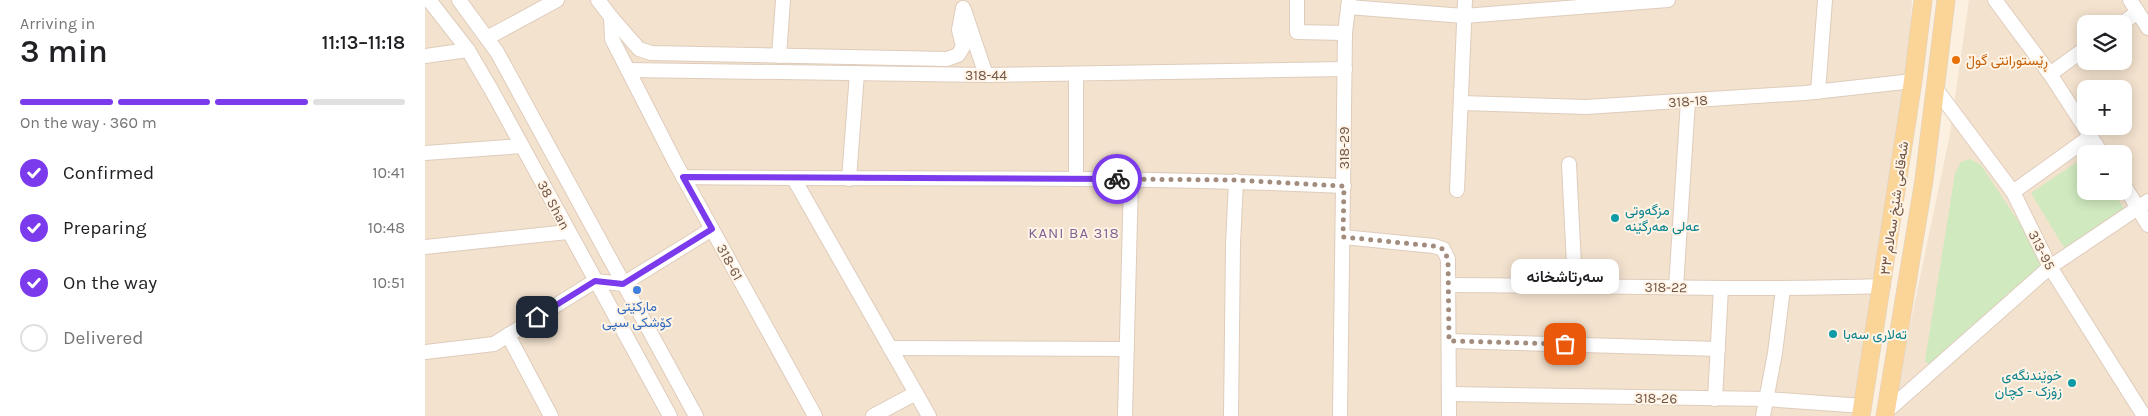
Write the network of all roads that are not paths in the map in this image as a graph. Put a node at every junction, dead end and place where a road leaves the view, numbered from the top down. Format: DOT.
graph roads {
  1 [pos="429,0"];
  2 [pos="459,0"];
  3 [pos="557,0"];
  4 [pos="598,0"];
  5 [pos="783,0"];
  6 [pos="1297,0"];
  7 [pos="1465,0"];
  8 [pos="1668,0"];
  9 [pos="1825,0"];
  10 [pos="1923,0"];
  11 [pos="1946,0"];
  12 [pos="1995,0"];
  13 [pos="962,4"];
  14 [pos="1349,4"];
  15 [pos="2134,6"];
  16 [pos="1464,16"];
  17 [pos="611,17"];
  18 [pos="2148,28"];
  19 [pos="1345,32"];
  20 [pos="487,38"];
  21 [pos="468,50"];
  22 [pos="2077,54"];
  23 [pos="425,56"];
  24 [pos="779,56"];
  25 [pos="1345,69"];
  26 [pos="628,70"];
  27 [pos="857,73"];
  28 [pos="1076,74"];
  29 [pos="2050,74"];
  30 [pos="985,75"];
  31 [pos="1913,81"];
  32 [pos="1936,89"];
  33 [pos="1818,92"];
  34 [pos="1688,101"];
  35 [pos="1461,103"];
  36 [pos="2091,136"];
  37 [pos="2097,145"];
  38 [pos="521,146"];
  39 [pos="425,153"];
  40 [pos="1569,164"];
  41 [pos="683,177"];
  42 [pos="794,178"];
  43 [pos="1076,178"];
  44 [pos="849,179"];
  45 [pos="1131,180"];
  46 [pos="1236,180"];
  47 [pos="1344,186"];
  48 [pos="1457,190"];
  49 [pos="2013,192"];
  50 [pos="2132,193"];
  51 [pos="2143,204"];
  52 [pos="2148,224"];
  53 [pos="712,229"];
  54 [pos="568,232"];
  55 [pos="1343,237"];
  56 [pos="425,248"];
  57 [pos="2050,267"];
  58 [pos="595,281"];
  59 [pos="623,284"];
  60 [pos="1449,285"];
  61 [pos="1575,285"];
  62 [pos="1883,286"];
  63 [pos="1676,287"];
  64 [pos="1721,288"];
  65 [pos="1783,289"];
  66 [pos="508,335"];
  67 [pos="1449,341"];
  68 [pos="890,348"];
  69 [pos="1718,348"];
  70 [pos="1127,349"];
  71 [pos="425,352"];
  72 [pos="916,393"];
  73 [pos="1450,394"];
  74 [pos="1715,399"];
  75 [pos="1766,399"];
  76 [pos="1862,411"];
  77 [pos="1885,414"];
  78 [pos="551,416"];
  79 [pos="670,416"];
  80 [pos="696,416"];
  81 [pos="815,416"];
  82 [pos="873,416"];
  83 [pos="929,416"];
  84 [pos="1125,416"];
  85 [pos="1231,416"];
  86 [pos="1340,416"];
  87 [pos="1449,416"];
  88 [pos="1763,416"];
  89 [pos="2144,416"];
  1 -- 21 [label="street, 38 Shan"];
  2 -- 20 [label="street, 38 Shan"];
  3 -- 20 [label="street"];
  4 -- 17 [label="street"];
  5 -- 24 [label="street"];
  6 -- 19 [label="street"];
  7 -- 16 [label="street"];
  8 -- 16 [label="street"];
  9 -- 33 [label="street"];
  10 -- 31 [label="main road, شەقامی شێخ سەلام ٣٣"];
  11 -- 32 [label="main road, شەقامی شێخ سەلام ٣٣"];
  12 -- 29 [label="street"];
  13 -- 24 [label="street"];
  13 -- 30 [label="street"];
  14 -- 16 [label="street"];
  14 -- 19 [label="street, 318-29"];
  15 -- 18 [label="street"];
  16 -- 35 [label="street"];
  17 -- 24 [label="street"];
  17 -- 26 [label="street, 318-61"];
  19 -- 25 [label="street, 318-29"];
  20 -- 59 [label="street, 38 Shan"];
  21 -- 23 [label="street"];
  21 -- 38 [label="street, 38 Shan"];
  22 -- 29 [label="street"];
  25 -- 28 [label="street, 318-44"];
  25 -- 47 [label="street, 318-29"];
  26 -- 27 [label="street, 318-44"];
  26 -- 41 [label="street, 318-61"];
  27 -- 30 [label="street, 318-44"];
  27 -- 44 [label="street"];
  28 -- 30 [label="street, 318-44"];
  28 -- 43 [label="street"];
  29 -- 36 [label="street"];
  31 -- 33 [label="street, 318-18"];
  31 -- 62 [label="main road, شەقامی شێخ سەلام ٣٣"];
  32 -- 49 [label="street, 313-95"];
  32 -- 77 [label="main road, شەقامی شێخ سەلام ٣٣"];
  33 -- 34 [label="street, 318-18"];
  34 -- 35 [label="street, 318-18"];
  34 -- 63 [label="street"];
  35 -- 48 [label="street"];
  36 -- 37 [label="street"];
  36 -- 49 [label="street"];
  38 -- 39 [label="street"];
  38 -- 54 [label="street, 38 Shan"];
  40 -- 61 [label="street"];
  41 -- 42 [label="street"];
  41 -- 53 [label="street, 318-61"];
  42 -- 44 [label="street"];
  42 -- 68 [label="street"];
  43 -- 44 [label="street"];
  43 -- 45 [label="street"];
  45 -- 46 [label="street"];
  45 -- 70 [label="street"];
  46 -- 47 [label="street"];
  46 -- 85 [label="street"];
  47 -- 55 [label="street, 318-29"];
  49 -- 57 [label="street, 313-95"];
  50 -- 51 [label="street"];
  51 -- 52 [label="street"];
  51 -- 57 [label="street"];
  53 -- 59 [label="street"];
  53 -- 81 [label="street, 318-61"];
  54 -- 56 [label="street"];
  54 -- 58 [label="street, 38 Shan"];
  55 -- 60 [label="street"];
  55 -- 86 [label="street, 318-29"];
  57 -- 77 [label="street"];
  57 -- 89 [label="street, 313-95"];
  58 -- 59 [label="street"];
  58 -- 66 [label="street"];
  58 -- 79 [label="street, 38 Shan"];
  59 -- 80 [label="street, 38 Shan"];
  60 -- 61 [label="street, 318-22"];
  60 -- 67 [label="street"];
  61 -- 63 [label="street, 318-22"];
  62 -- 65 [label="street, 318-22"];
  62 -- 76 [label="main road, شەقامی شێخ سەلام ٣٣"];
  63 -- 64 [label="street, 318-22"];
  64 -- 65 [label="street, 318-22"];
  64 -- 69 [label="street"];
  65 -- 75 [label="street"];
  66 -- 71 [label="street"];
  66 -- 78 [label="street"];
  67 -- 69 [label="street"];
  67 -- 73 [label="street"];
  68 -- 70 [label="street"];
  68 -- 72 [label="street"];
  69 -- 74 [label="street"];
  70 -- 84 [label="street"];
  72 -- 82 [label="street"];
  72 -- 83 [label="street"];
  73 -- 74 [label="street, 318-26"];
  73 -- 87 [label="street"];
  74 -- 75 [label="street, 318-26"];
  75 -- 76 [label="street, 318-26"];
  75 -- 88 [label="street"];
}
